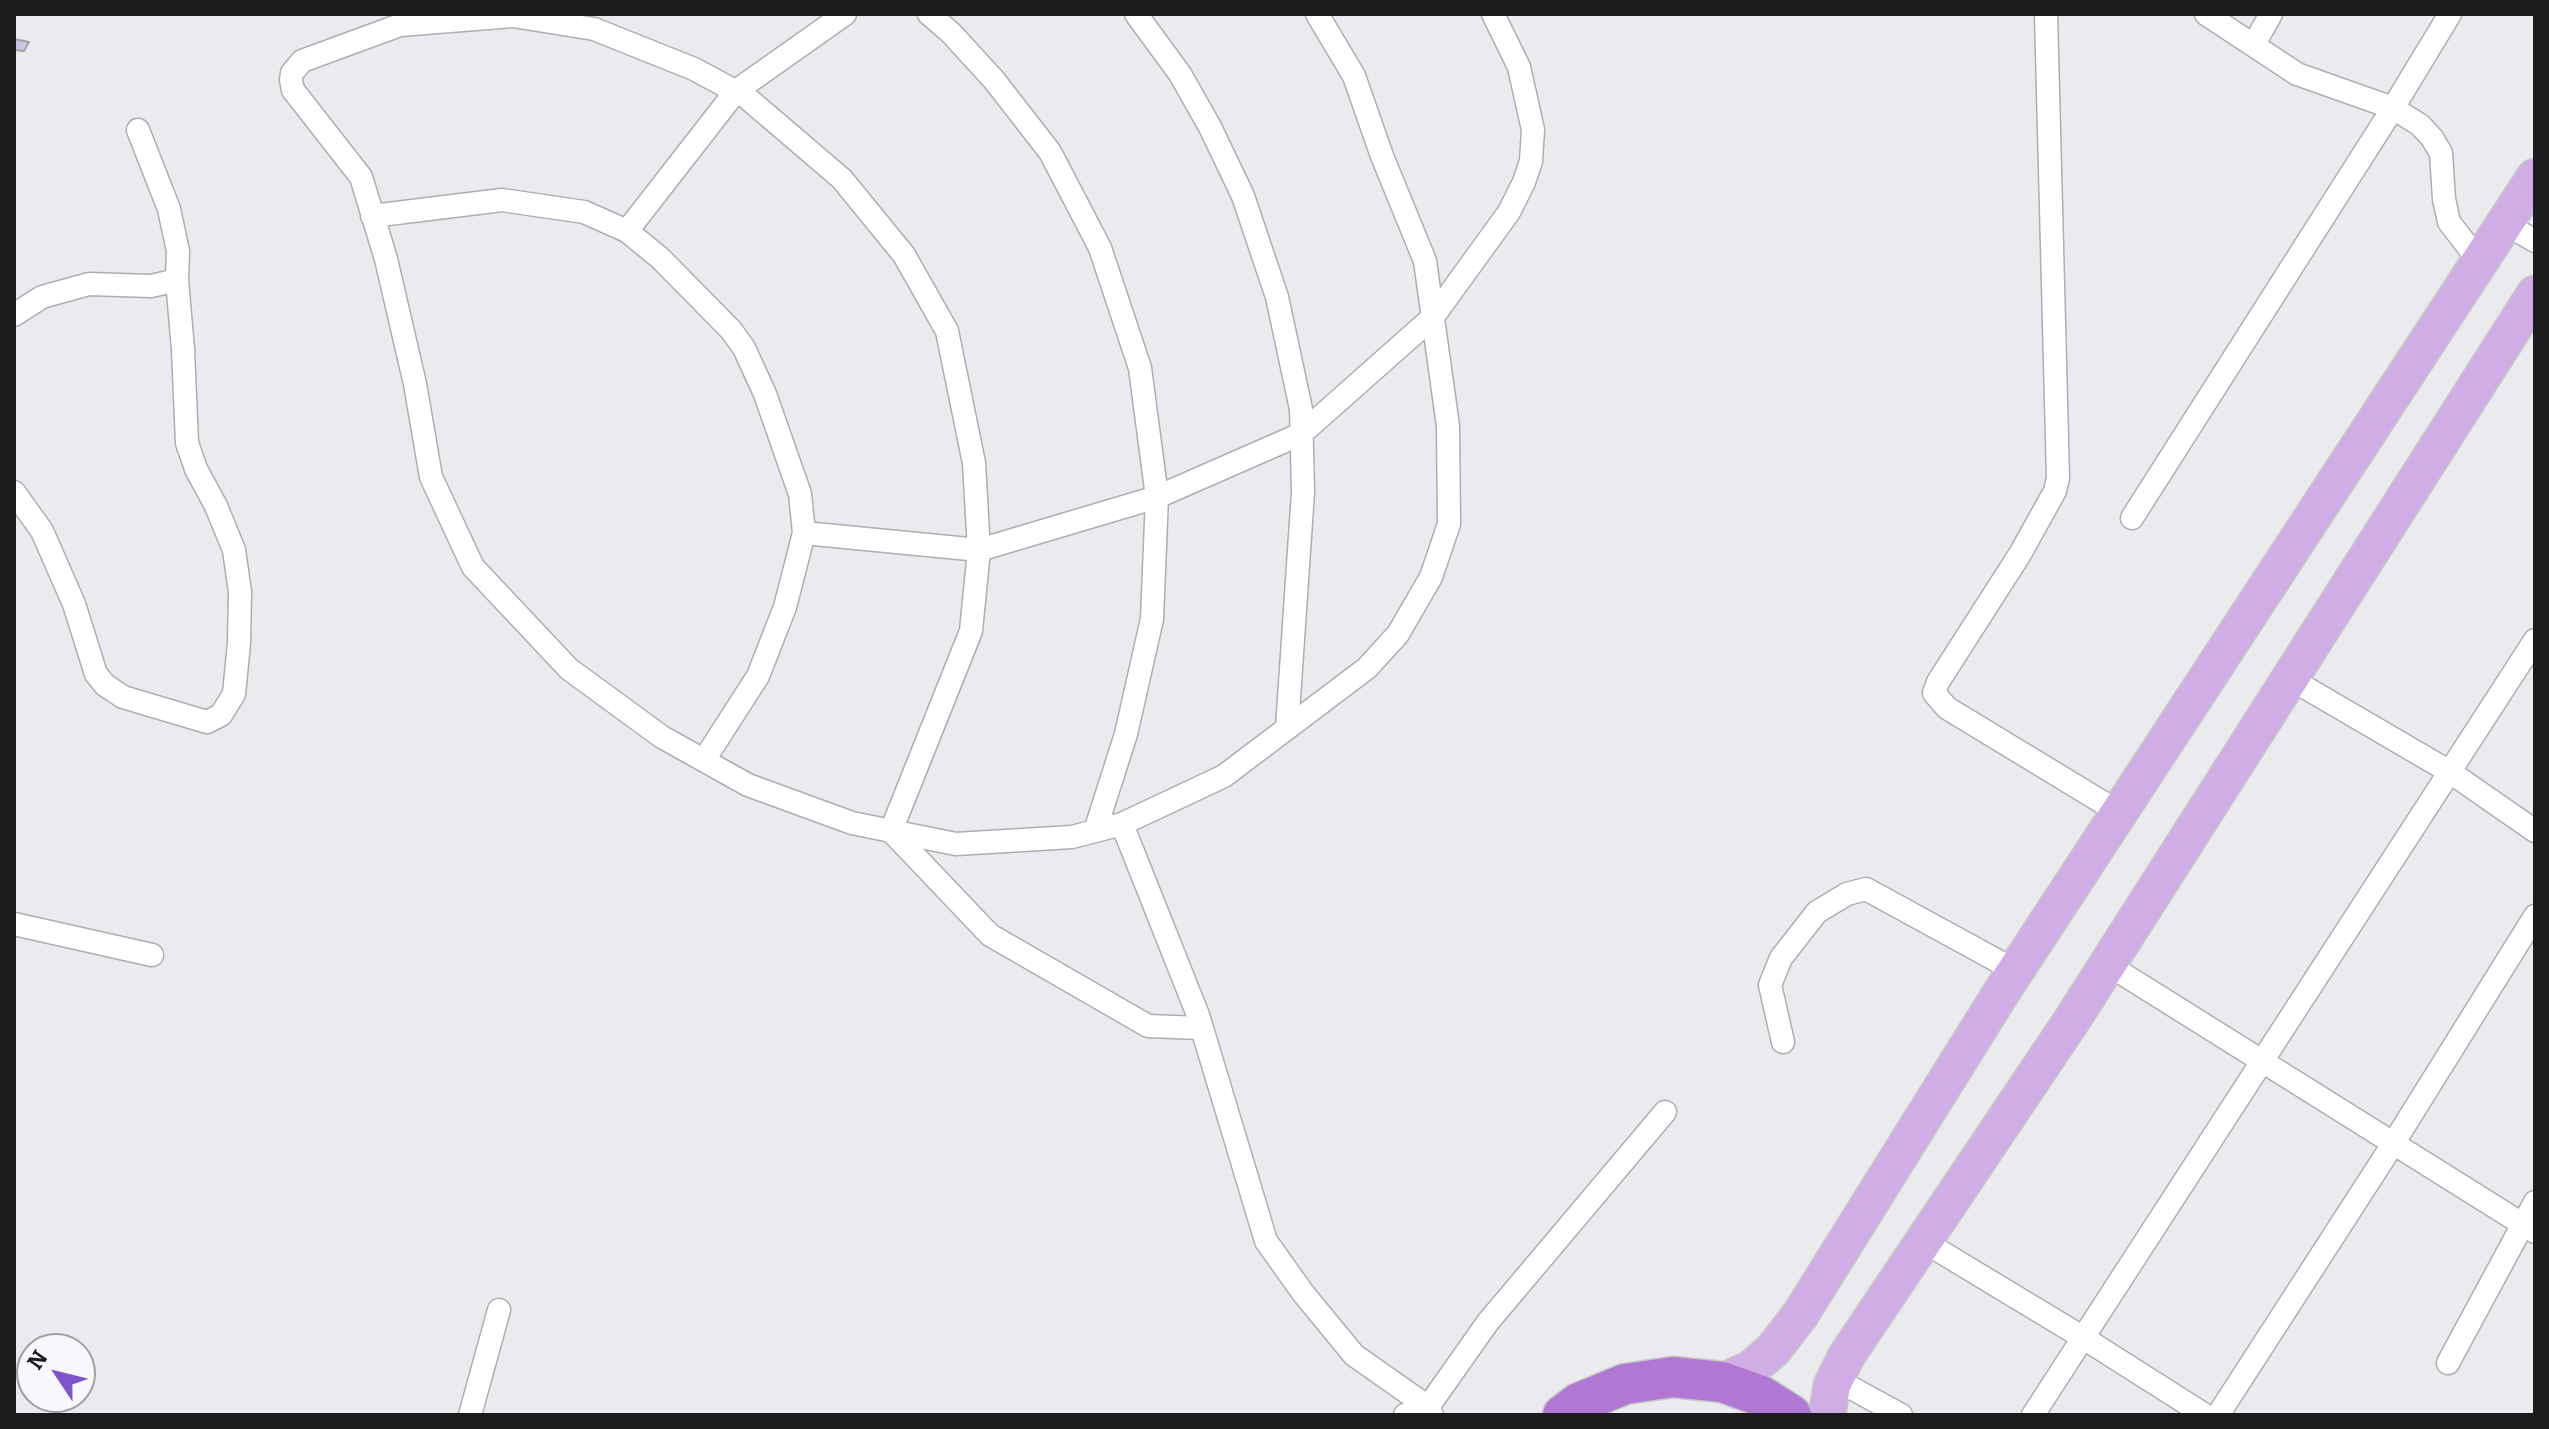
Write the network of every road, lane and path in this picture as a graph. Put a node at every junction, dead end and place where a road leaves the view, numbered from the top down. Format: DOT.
graph roads {
  1 [pos="845,14"];
  2 [pos="929,14"];
  3 [pos="1136,14"];
  4 [pos="1317,14"];
  5 [pos="1493,14"];
  6 [pos="2046,14"];
  7 [pos="2206,14"];
  8 [pos="2271,14"];
  9 [pos="2450,14"];
  10 [pos="2254,44"];
  11 [pos="736,91"];
  12 [pos="2393,108"];
  13 [pos="138,130"];
  14 [pos="2535,177"];
  15 [pos="372,216"];
  16 [pos="2504,223"];
  17 [pos="627,231"];
  18 [pos="2535,241"];
  19 [pos="2479,261"];
  20 [pos="177,280"];
  21 [pos="2535,294"];
  22 [pos="14,315"];
  23 [pos="1433,317"];
  24 [pos="1301,434"];
  25 [pos="14,492"];
  26 [pos="1157,497"];
  27 [pos="2132,518"];
  28 [pos="804,533"];
  29 [pos="979,550"];
  30 [pos="2535,640"];
  31 [pos="2289,678"];
  32 [pos="1287,728"];
  33 [pos="704,760"];
  34 [pos="2450,772"];
  35 [pos="2120,813"];
  36 [pos="1122,824"];
  37 [pos="891,831"];
  38 [pos="1095,831"];
  39 [pos="2535,831"];
  40 [pos="2535,916"];
  41 [pos="14,924"];
  42 [pos="152,955"];
  43 [pos="2107,964"];
  44 [pos="2016,971"];
  45 [pos="1201,1028"];
  46 [pos="1783,1042"];
  47 [pos="2264,1062"];
  48 [pos="1665,1112"];
  49 [pos="2393,1144"];
  50 [pos="2535,1202"];
  51 [pos="2528,1228"];
  52 [pos="1923,1241"];
  53 [pos="499,1310"];
  54 [pos="2082,1337"];
  55 [pos="2448,1363"];
  56 [pos="1835,1379"];
  57 [pos="1722,1382"];
  58 [pos="1430,1411"];
  59 [pos="470,1415"];
  60 [pos="1405,1415"];
  61 [pos="1563,1415"];
  62 [pos="1791,1415"];
  63 [pos="1827,1415"];
  64 [pos="1901,1415"];
  65 [pos="2033,1415"];
  66 [pos="2205,1415"];
  67 [pos="2218,1415"];
  1 -- 11 [label="street"];
  2 -- 26 [label="street"];
  3 -- 24 [label="street"];
  4 -- 23 [label="street"];
  5 -- 23 [label="street"];
  6 -- 35 [label="street"];
  7 -- 10 [label="street"];
  8 -- 10 [label="street"];
  9 -- 12 [label="street"];
  10 -- 12 [label="street"];
  11 -- 15 [label="street"];
  11 -- 17 [label="street"];
  11 -- 29 [label="street"];
  12 -- 19 [label="street"];
  12 -- 27 [label="street"];
  13 -- 20 [label="street"];
  14 -- 16 [label="main road"];
  15 -- 17 [label="street"];
  15 -- 33 [label="street"];
  16 -- 18 [label="street"];
  16 -- 19 [label="main road"];
  17 -- 28 [label="street"];
  19 -- 35 [label="main road"];
  20 -- 22 [label="street"];
  20 -- 25 [label="street"];
  21 -- 31 [label="main road"];
  23 -- 24 [label="street"];
  23 -- 32 [label="street"];
  24 -- 26 [label="street"];
  24 -- 32 [label="street"];
  26 -- 29 [label="street"];
  26 -- 38 [label="street"];
  28 -- 29 [label="street"];
  28 -- 33 [label="street"];
  29 -- 37 [label="street"];
  30 -- 34 [label="street"];
  31 -- 34 [label="street"];
  31 -- 43 [label="main road"];
  32 -- 36 [label="street"];
  33 -- 37 [label="street"];
  34 -- 39 [label="street"];
  34 -- 47 [label="street"];
  35 -- 44 [label="main road"];
  36 -- 38 [label="street"];
  36 -- 45 [label="street"];
  37 -- 38 [label="street"];
  37 -- 45 [label="street"];
  40 -- 49 [label="street"];
  41 -- 42 [label="street"];
  43 -- 47 [label="street"];
  43 -- 52 [label="main road"];
  44 -- 46 [label="street"];
  44 -- 57 [label="main road"];
  45 -- 58 [label="street"];
  47 -- 49 [label="street"];
  47 -- 54 [label="street"];
  48 -- 58 [label="street"];
  49 -- 51 [label="street"];
  49 -- 67 [label="street"];
  50 -- 51 [label="street"];
  51 -- 55 [label="street"];
  52 -- 54 [label="street"];
  52 -- 56 [label="main road"];
  53 -- 59 [label="street"];
  54 -- 65 [label="street"];
  54 -- 66 [label="street"];
  56 -- 63 [label="main road"];
  56 -- 64 [label="street"];
  57 -- 61 [label="highway"];
  57 -- 62 [label="highway"];
  58 -- 60 [label="street"];
}
